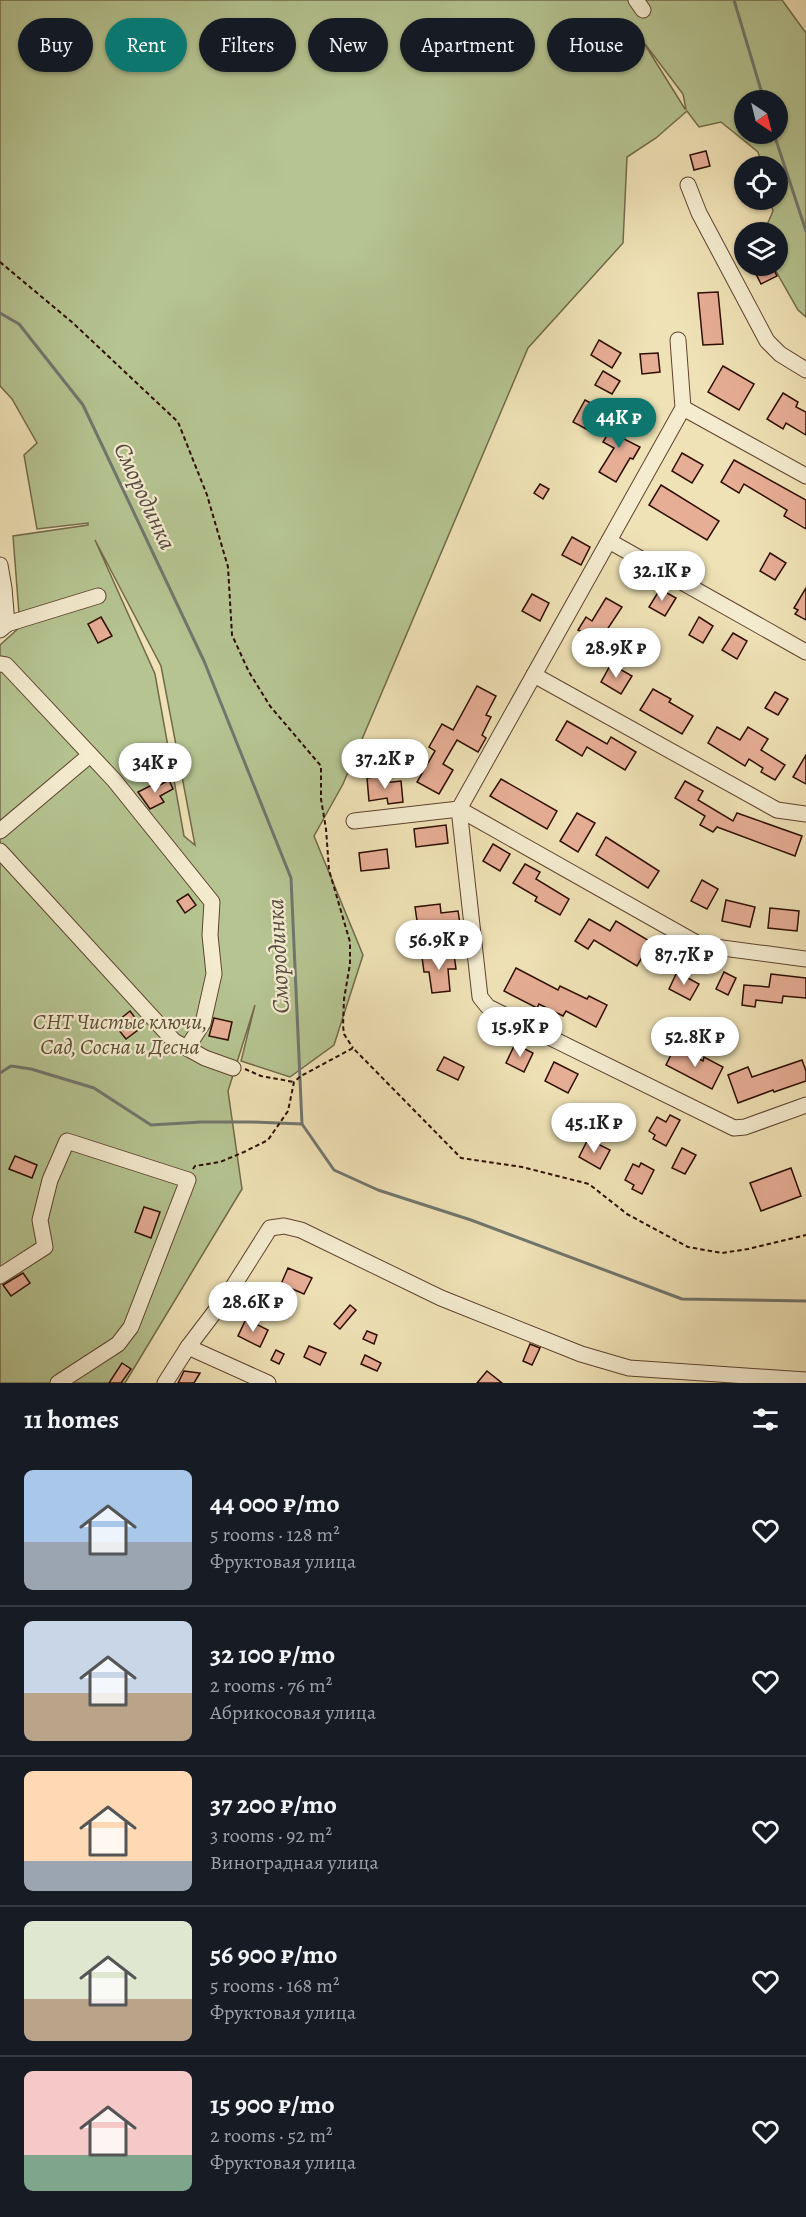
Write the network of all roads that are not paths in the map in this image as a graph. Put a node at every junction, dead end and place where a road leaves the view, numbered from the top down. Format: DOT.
graph roads {
  1 [pos="688,185"];
  2 [pos="678,340"];
  3 [pos="806,370"];
  4 [pos="683,408"];
  5 [pos="806,476"];
  6 [pos="609,541"];
  7 [pos="0,565"];
  8 [pos="98,596"];
  9 [pos="4,627"];
  10 [pos="806,652"];
  11 [pos="0,664"];
  12 [pos="534,675"];
  13 [pos="90,755"];
  14 [pos="459,809"];
  15 [pos="806,814"];
  16 [pos="354,821"];
  17 [pos="0,831"];
  18 [pos="0,851"];
  19 [pos="806,959"];
  20 [pos="187,1048"];
  21 [pos="233,1068"];
  22 [pos="806,1105"];
  23 [pos="0,1276"];
  24 [pos="189,1347"];
  25 [pos="806,1380"];
  26 [pos="58,1383"];
  27 [pos="165,1383"];
  28 [pos="268,1383"];
  1 -- 3 [label="street"];
  2 -- 4 [label="street"];
  4 -- 5 [label="street"];
  4 -- 6 [label="street"];
  6 -- 10 [label="street"];
  6 -- 12 [label="street"];
  7 -- 9 [label="street"];
  8 -- 9 [label="street"];
  11 -- 13 [label="street"];
  12 -- 14 [label="street"];
  12 -- 15 [label="street"];
  13 -- 17 [label="street"];
  13 -- 20 [label="street"];
  14 -- 16 [label="street"];
  14 -- 19 [label="street"];
  14 -- 22 [label="street"];
  18 -- 20 [label="street"];
  20 -- 21 [label="street"];
  23 -- 26 [label="street"];
  24 -- 25 [label="street"];
  24 -- 27 [label="street"];
  24 -- 28 [label="street"];
}
